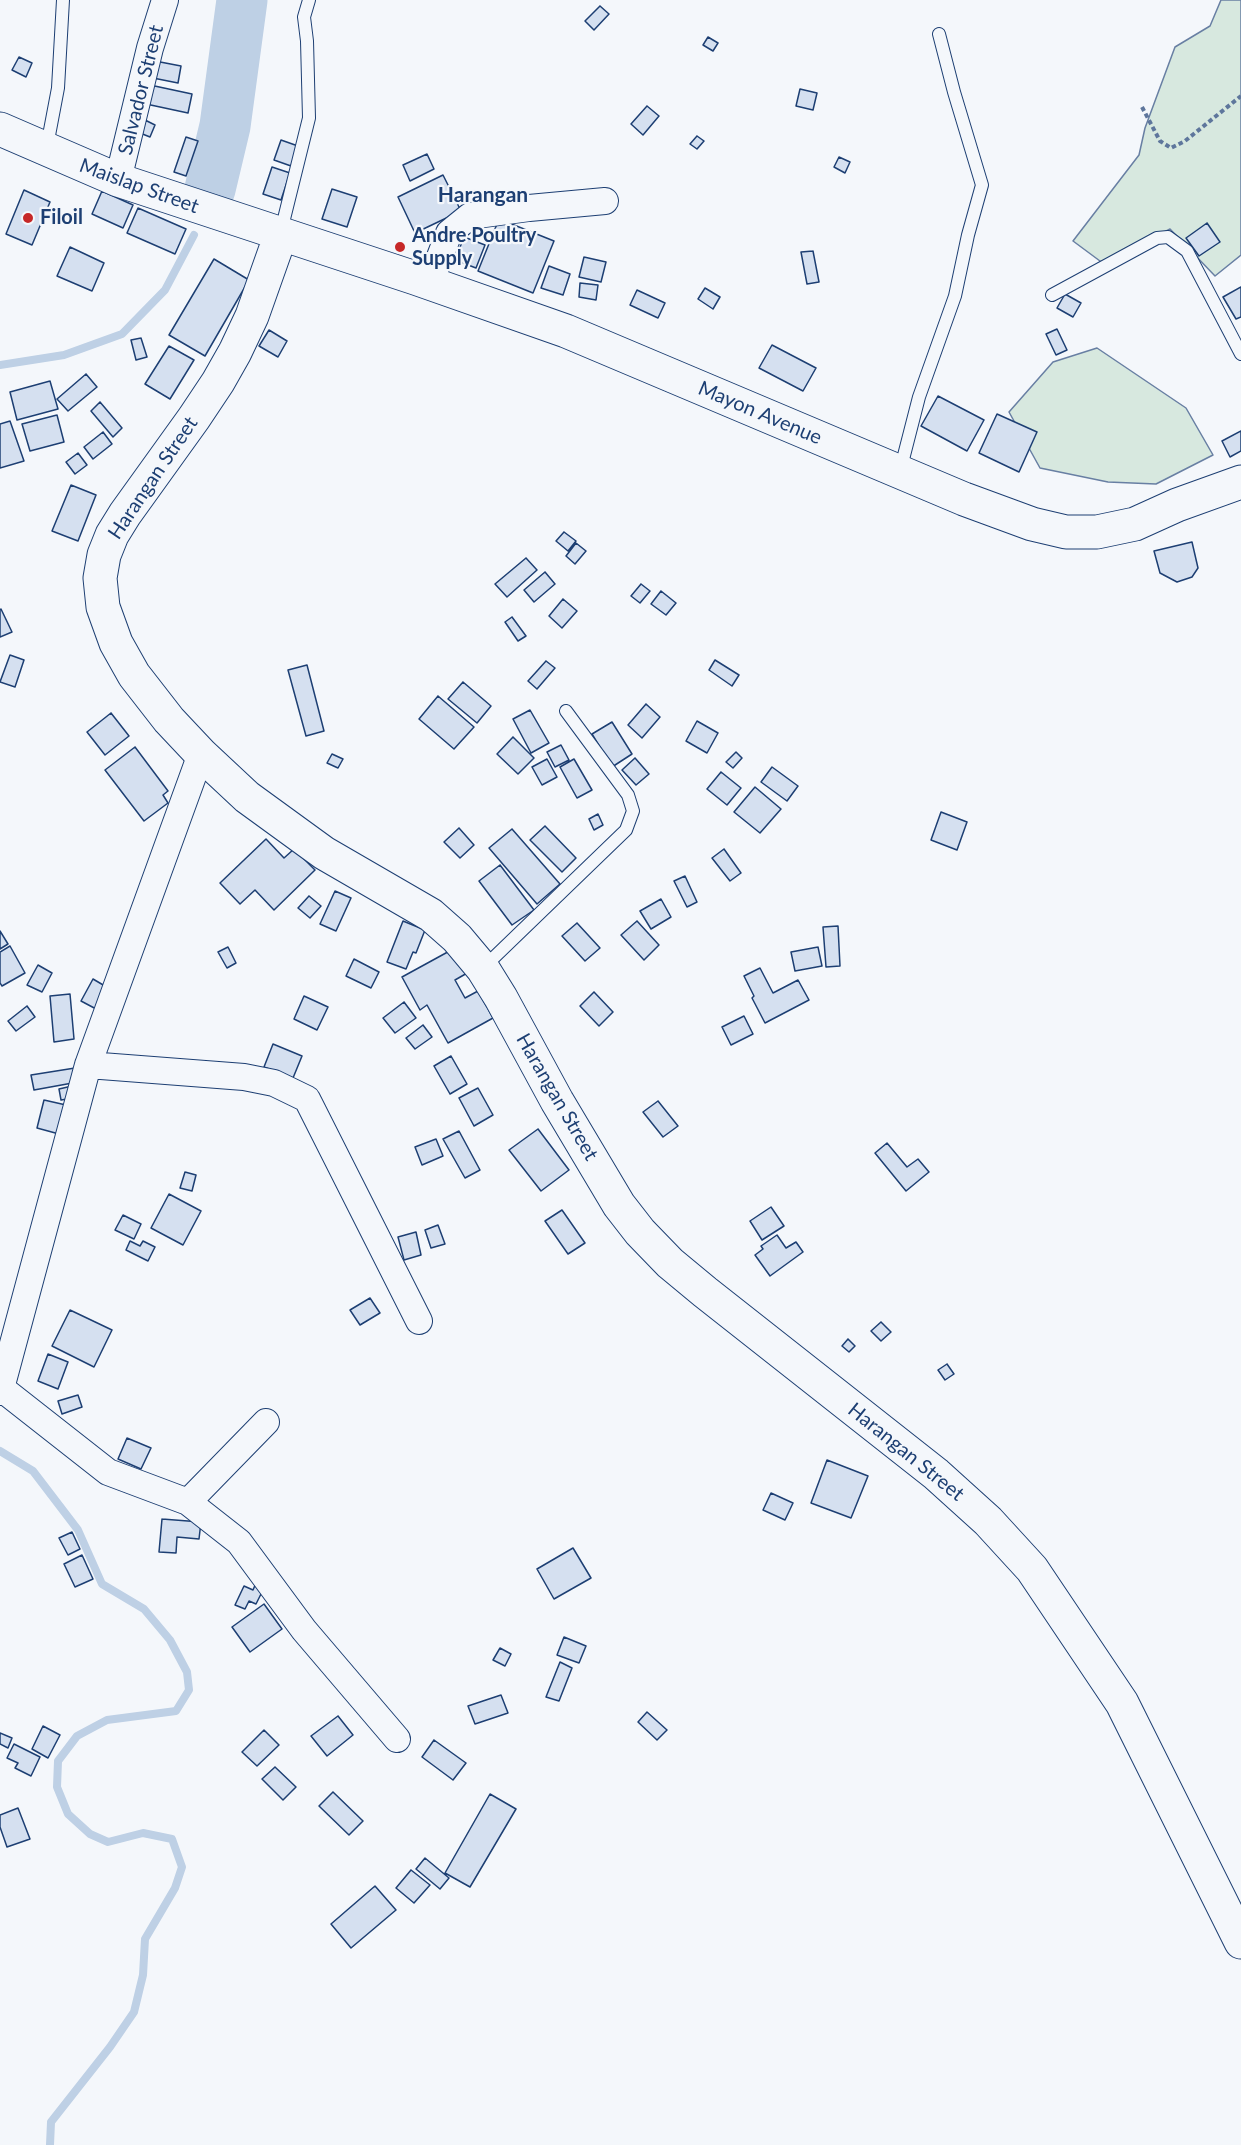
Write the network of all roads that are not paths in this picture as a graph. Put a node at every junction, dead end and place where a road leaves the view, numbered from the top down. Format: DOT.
graph roads {
  1 [pos="63,0"];
  2 [pos="165,0"];
  3 [pos="309,0"];
  4 [pos="939,34"];
  5 [pos="0,129"];
  6 [pos="46,150"];
  7 [pos="118,180"];
  8 [pos="605,201"];
  9 [pos="281,234"];
  10 [pos="430,283"];
  11 [pos="1052,295"];
  12 [pos="1241,354"];
  13 [pos="900,472"];
  14 [pos="1236,488"];
  15 [pos="566,711"];
  16 [pos="201,754"];
  17 [pos="483,969"];
  18 [pos="88,1065"];
  19 [pos="419,1321"];
  20 [pos="1,1390"];
  21 [pos="266,1422"];
  22 [pos="188,1502"];
  23 [pos="397,1739"];
  24 [pos="1241,1942"];
  1 -- 6 [label="lane"];
  2 -- 7 [label="street, Salvador Street"];
  3 -- 9 [label="lane"];
  4 -- 13 [label="lane"];
  5 -- 6 [label="main road, Maislap Street"];
  6 -- 7 [label="main road, Maislap Street"];
  7 -- 9 [label="main road, Maislap Street"];
  8 -- 10 [label="street"];
  9 -- 10 [label="main road, Mayon Avenue"];
  9 -- 16 [label="main road, Harangan Street"];
  10 -- 13 [label="main road, Mayon Avenue"];
  11 -- 12 [label="lane"];
  13 -- 14 [label="main road, Mayon Avenue"];
  15 -- 17 [label="lane"];
  16 -- 17 [label="main road, Harangan Street"];
  16 -- 18 [label="street"];
  17 -- 24 [label="main road, Harangan Street"];
  18 -- 19 [label="street"];
  18 -- 20 [label="street"];
  20 -- 22 [label="street"];
  21 -- 22 [label="street"];
  22 -- 23 [label="street"];
}
